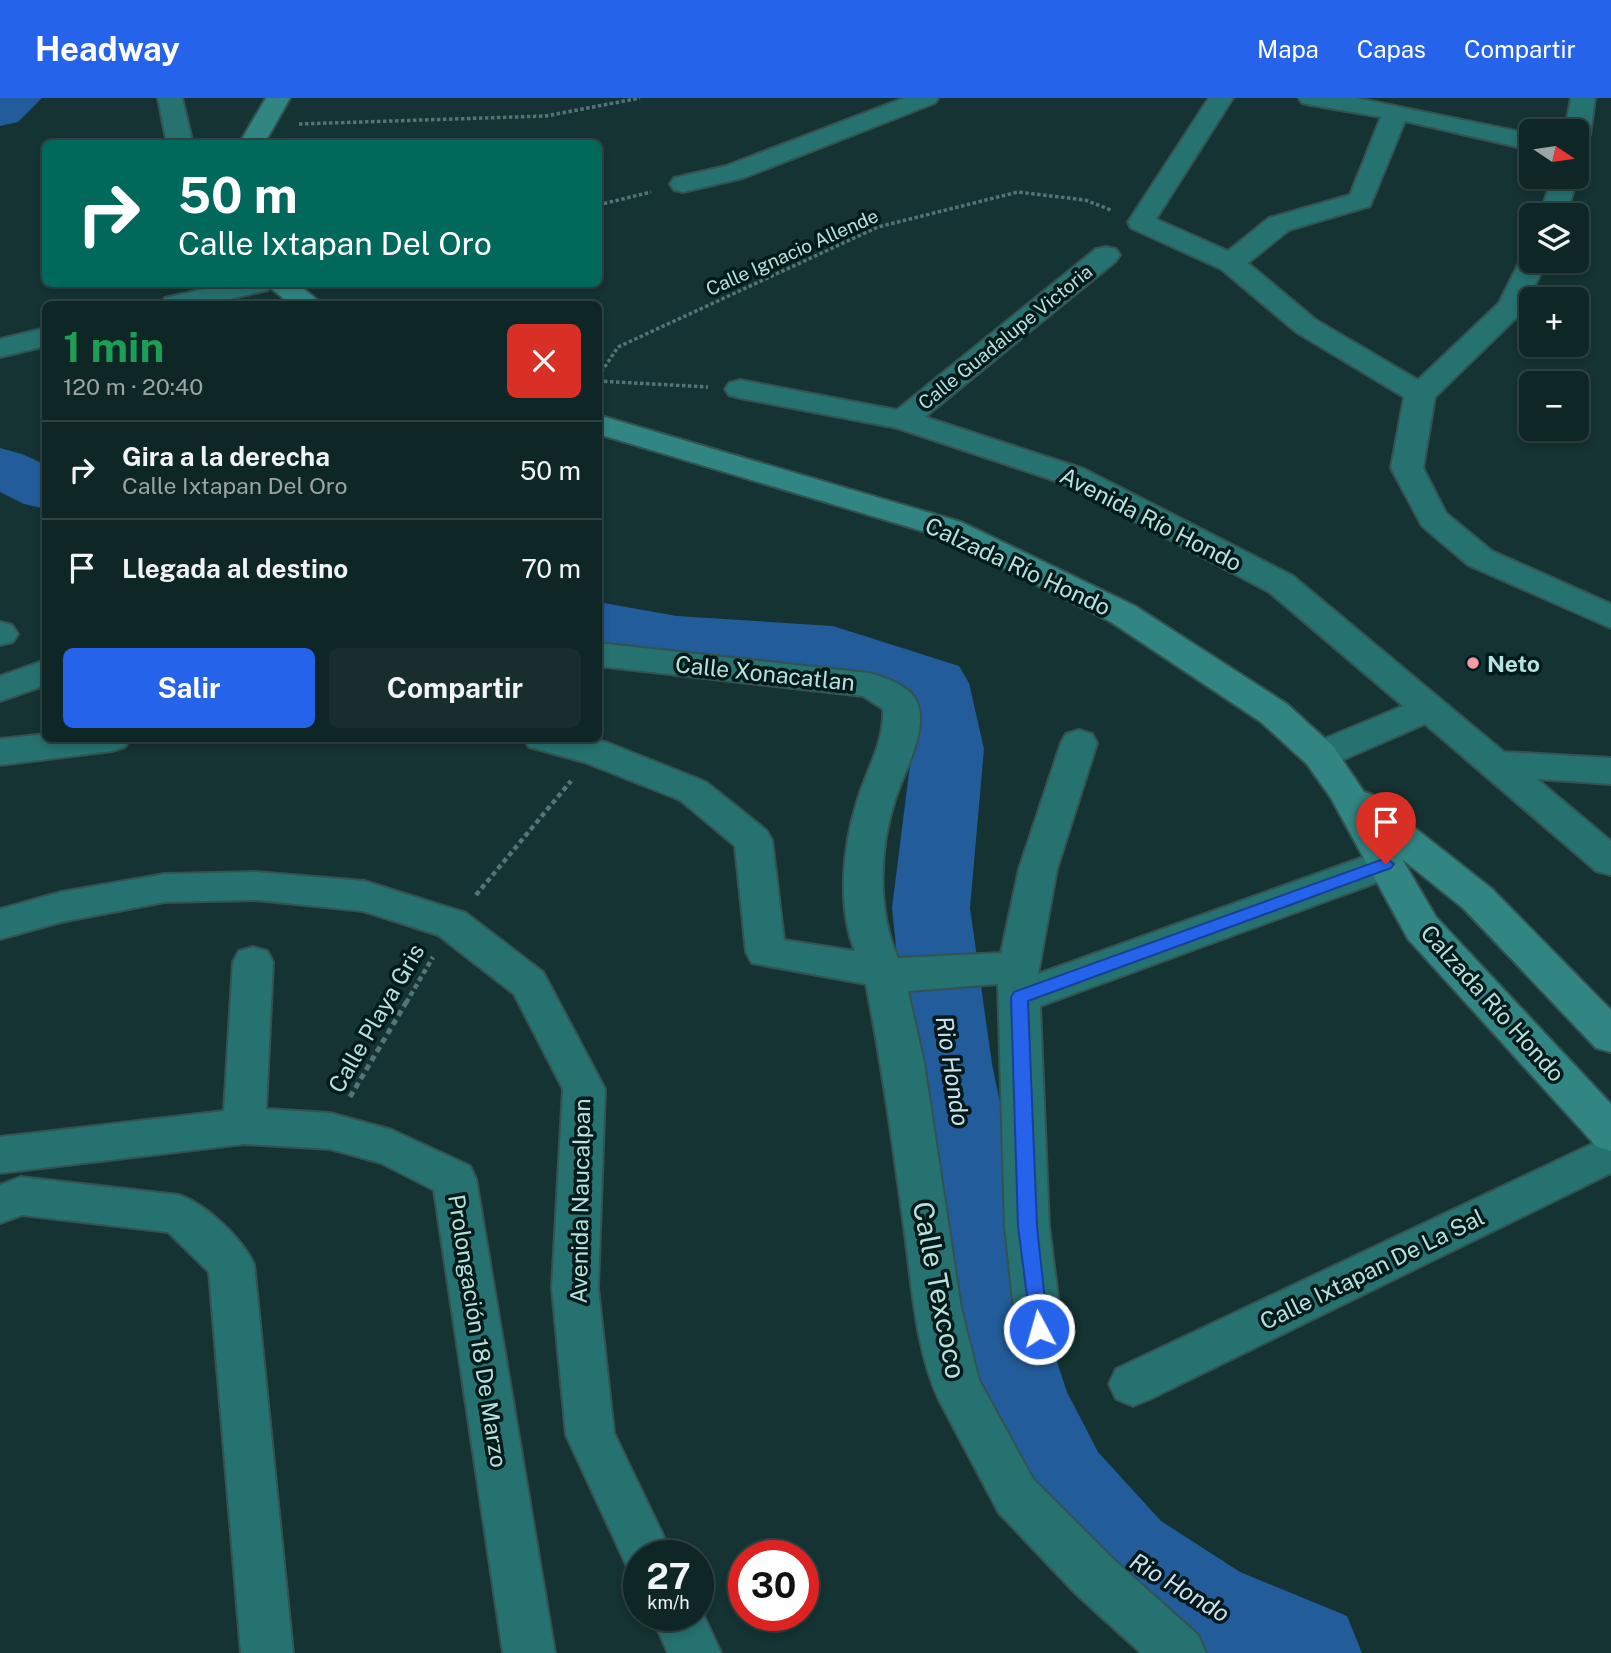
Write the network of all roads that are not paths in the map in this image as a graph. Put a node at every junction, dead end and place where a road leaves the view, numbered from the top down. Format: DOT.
graph roads {
  1 [pos="170,98"];
  2 [pos="278,98"];
  3 [pos="926,98"];
  4 [pos="1221,98"];
  5 [pos="1311,98"];
  6 [pos="1583,98"];
  7 [pos="1600,98"];
  8 [pos="1611,101"];
  9 [pos="1396,113"];
  10 [pos="1580,119"];
  11 [pos="255,134"];
  12 [pos="1519,139"];
  13 [pos="179,140"];
  14 [pos="683,184"];
  15 [pos="1106,255"];
  16 [pos="1231,263"];
  17 [pos="1527,273"];
  18 [pos="238,287"];
  19 [pos="284,287"];
  20 [pos="186,301"];
  21 [pos="304,301"];
  22 [pos="42,338"];
  23 [pos="0,348"];
  24 [pos="740,389"];
  25 [pos="1420,394"];
  26 [pos="903,420"];
  27 [pos="602,425"];
  28 [pos="1611,617"];
  29 [pos="602,654"];
  30 [pos="42,673"];
  31 [pos="0,689"];
  32 [pos="1430,708"];
  33 [pos="80,742"];
  34 [pos="557,742"];
  35 [pos="1079,743"];
  36 [pos="0,752"];
  37 [pos="1320,755"];
  38 [pos="1496,764"];
  39 [pos="1611,771"];
  40 [pos="1345,791"];
  41 [pos="1610,860"];
  42 [pos="1386,864"];
  43 [pos="0,924"];
  44 [pos="253,962"];
  45 [pos="896,974"];
  46 [pos="1019,982"];
  47 [pos="1611,1036"];
  48 [pos="244,1126"];
  49 [pos="1611,1133"];
  50 [pos="1611,1153"];
  51 [pos="0,1155"];
  52 [pos="0,1204"];
  53 [pos="1039,1329"];
  54 [pos="1133,1384"];
  55 [pos="640,1540"];
  56 [pos="685,1631"];
  57 [pos="267,1653"];
  58 [pos="529,1653"];
  59 [pos="695,1653"];
  60 [pos="1180,1653"];
  1 -- 13 [label="street"];
  2 -- 11 [label="main road"];
  3 -- 14 [label="street"];
  4 -- 16 [label="street"];
  5 -- 9 [label="street"];
  6 -- 10 [label="street"];
  7 -- 8 [label="street"];
  9 -- 12 [label="street"];
  9 -- 16 [label="street"];
  15 -- 26 [label="street, Calle Guadalupe Victoria"];
  16 -- 25 [label="street"];
  17 -- 25 [label="street"];
  18 -- 20 [label="street"];
  19 -- 21 [label="main road"];
  22 -- 23 [label="street"];
  24 -- 26 [label="street, Avenida Río Hondo"];
  25 -- 28 [label="street"];
  26 -- 32 [label="street, Avenida Río Hondo"];
  27 -- 37 [label="main road, Calzada Río Hondo"];
  29 -- 45 [label="street, Calle Xonacatlan"];
  30 -- 31 [label="street"];
  32 -- 37 [label="street"];
  32 -- 38 [label="street, Avenida Río Hondo"];
  33 -- 36 [label="street"];
  34 -- 45 [label="street"];
  35 -- 46 [label="street"];
  37 -- 40 [label="main road, Calzada Río Hondo"];
  38 -- 39 [label="street"];
  38 -- 41 [label="street, Avenida Río Hondo"];
  40 -- 42 [label="main road, Calzada Río Hondo"];
  40 -- 47 [label="main road, Calzada Río Hondo"];
  42 -- 46 [label="street"];
  42 -- 49 [label="main road, Calzada Río Hondo"];
  43 -- 55 [label="street, Avenida Naucalpan"];
  44 -- 48 [label="street"];
  45 -- 46 [label="street"];
  45 -- 60 [label="street, Calle Texcoco"];
  46 -- 53 [label="street"];
  48 -- 51 [label="street, Prolongación 18 De Marzo"];
  48 -- 58 [label="street, Prolongación 18 De Marzo"];
  50 -- 54 [label="street, Calle Ixtapan De La Sal"];
  52 -- 57 [label="street"];
  56 -- 59 [label="street"];
}
